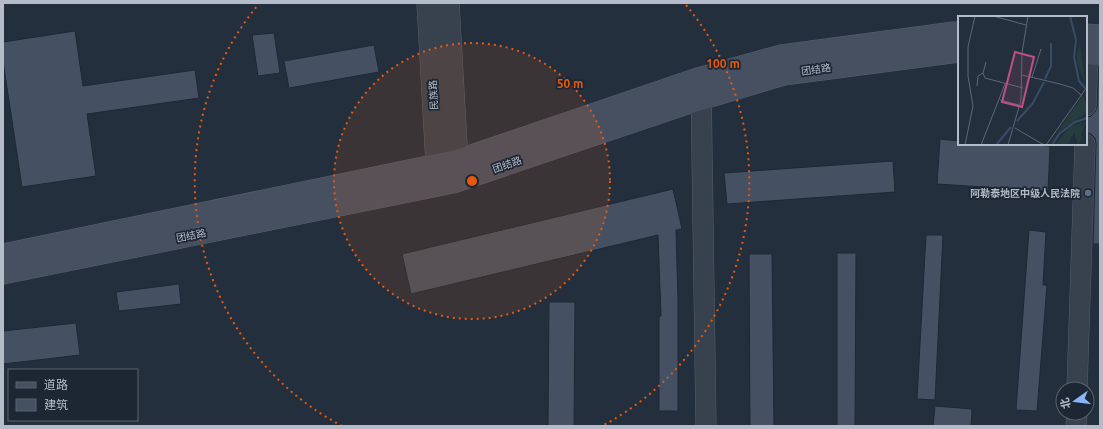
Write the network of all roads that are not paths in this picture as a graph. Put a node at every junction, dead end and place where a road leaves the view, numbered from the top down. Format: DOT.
graph roads {
  1 [pos="428,3"];
  2 [pos="448,3"];
  3 [pos="958,33"];
  4 [pos="1100,36"];
  5 [pos="1090,49"];
  6 [pos="958,51"];
  7 [pos="702,88"];
  8 [pos="1087,92"];
  9 [pos="1085,145"];
  10 [pos="451,169"];
  11 [pos="3,255"];
  12 [pos="3,273"];
  13 [pos="1077,381"];
  14 [pos="706,426"];
  1 -- 10 [label="street, 民族路"];
  2 -- 10 [label="street, 民族路"];
  3 -- 7 [label="main road, 团结路"];
  4 -- 5 [label="main road"];
  5 -- 8 [label="street"];
  6 -- 7 [label="main road, 团结路"];
  7 -- 10 [label="main road, 团结路"];
  7 -- 14 [label="street"];
  9 -- 13 [label="street"];
  10 -- 11 [label="main road, 团结路"];
  10 -- 12 [label="main road, 团结路"];
}
